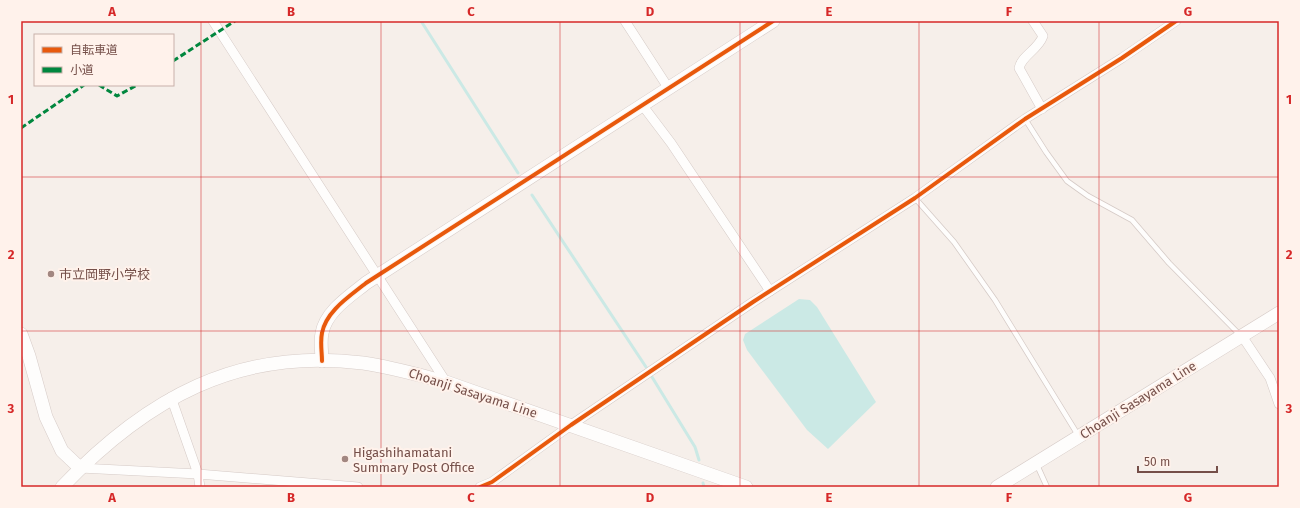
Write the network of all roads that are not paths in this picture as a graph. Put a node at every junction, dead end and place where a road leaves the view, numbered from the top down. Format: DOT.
graph roads {
  1 [pos="213,21"];
  2 [pos="625,21"];
  3 [pos="773,21"];
  4 [pos="1033,21"];
  5 [pos="1176,21"];
  6 [pos="669,89"];
  7 [pos="643,106"];
  8 [pos="1042,109"];
  9 [pos="1025,119"];
  10 [pos="915,198"];
  11 [pos="376,276"];
  12 [pos="770,291"];
  13 [pos="1279,313"];
  14 [pos="21,334"];
  15 [pos="1242,336"];
  16 [pos="322,361"];
  17 [pos="446,382"];
  18 [pos="171,397"];
  19 [pos="1279,404"];
  20 [pos="571,425"];
  21 [pos="1078,436"];
  22 [pos="1036,463"];
  23 [pos="80,468"];
  24 [pos="198,474"];
  25 [pos="717,481"];
  26 [pos="62,487"];
  27 [pos="200,487"];
  28 [pos="358,487"];
  29 [pos="480,487"];
  30 [pos="746,487"];
  31 [pos="997,487"];
  32 [pos="1047,487"];
  1 -- 11 [label="street"];
  2 -- 6 [label="street"];
  3 -- 6 [label="main road"];
  4 -- 8 [label="street"];
  5 -- 8 [label="street"];
  6 -- 7 [label="main road"];
  7 -- 11 [label="main road"];
  7 -- 12 [label="street"];
  8 -- 9 [label="street"];
  9 -- 10 [label="street"];
  9 -- 15 [label="lane"];
  10 -- 12 [label="street"];
  10 -- 21 [label="lane"];
  11 -- 16 [label="main road"];
  11 -- 17 [label="street"];
  12 -- 20 [label="street"];
  13 -- 15 [label="main road, Choanji Sasayama Line"];
  14 -- 23 [label="main road"];
  15 -- 19 [label="street"];
  15 -- 21 [label="main road, Choanji Sasayama Line"];
  16 -- 17 [label="main road, Choanji Sasayama Line"];
  16 -- 18 [label="main road, Choanji Sasayama Line"];
  17 -- 20 [label="main road, Choanji Sasayama Line"];
  18 -- 23 [label="main road, Choanji Sasayama Line"];
  18 -- 24 [label="street"];
  20 -- 25 [label="main road, Choanji Sasayama Line"];
  20 -- 29 [label="street"];
  21 -- 22 [label="main road, Choanji Sasayama Line"];
  22 -- 31 [label="main road, Choanji Sasayama Line"];
  22 -- 32 [label="lane"];
  23 -- 24 [label="street"];
  23 -- 26 [label="main road, Choanji Sasayama Line"];
  24 -- 27 [label="street"];
  24 -- 28 [label="street"];
  25 -- 30 [label="main road, Choanji Sasayama Line"];
}
